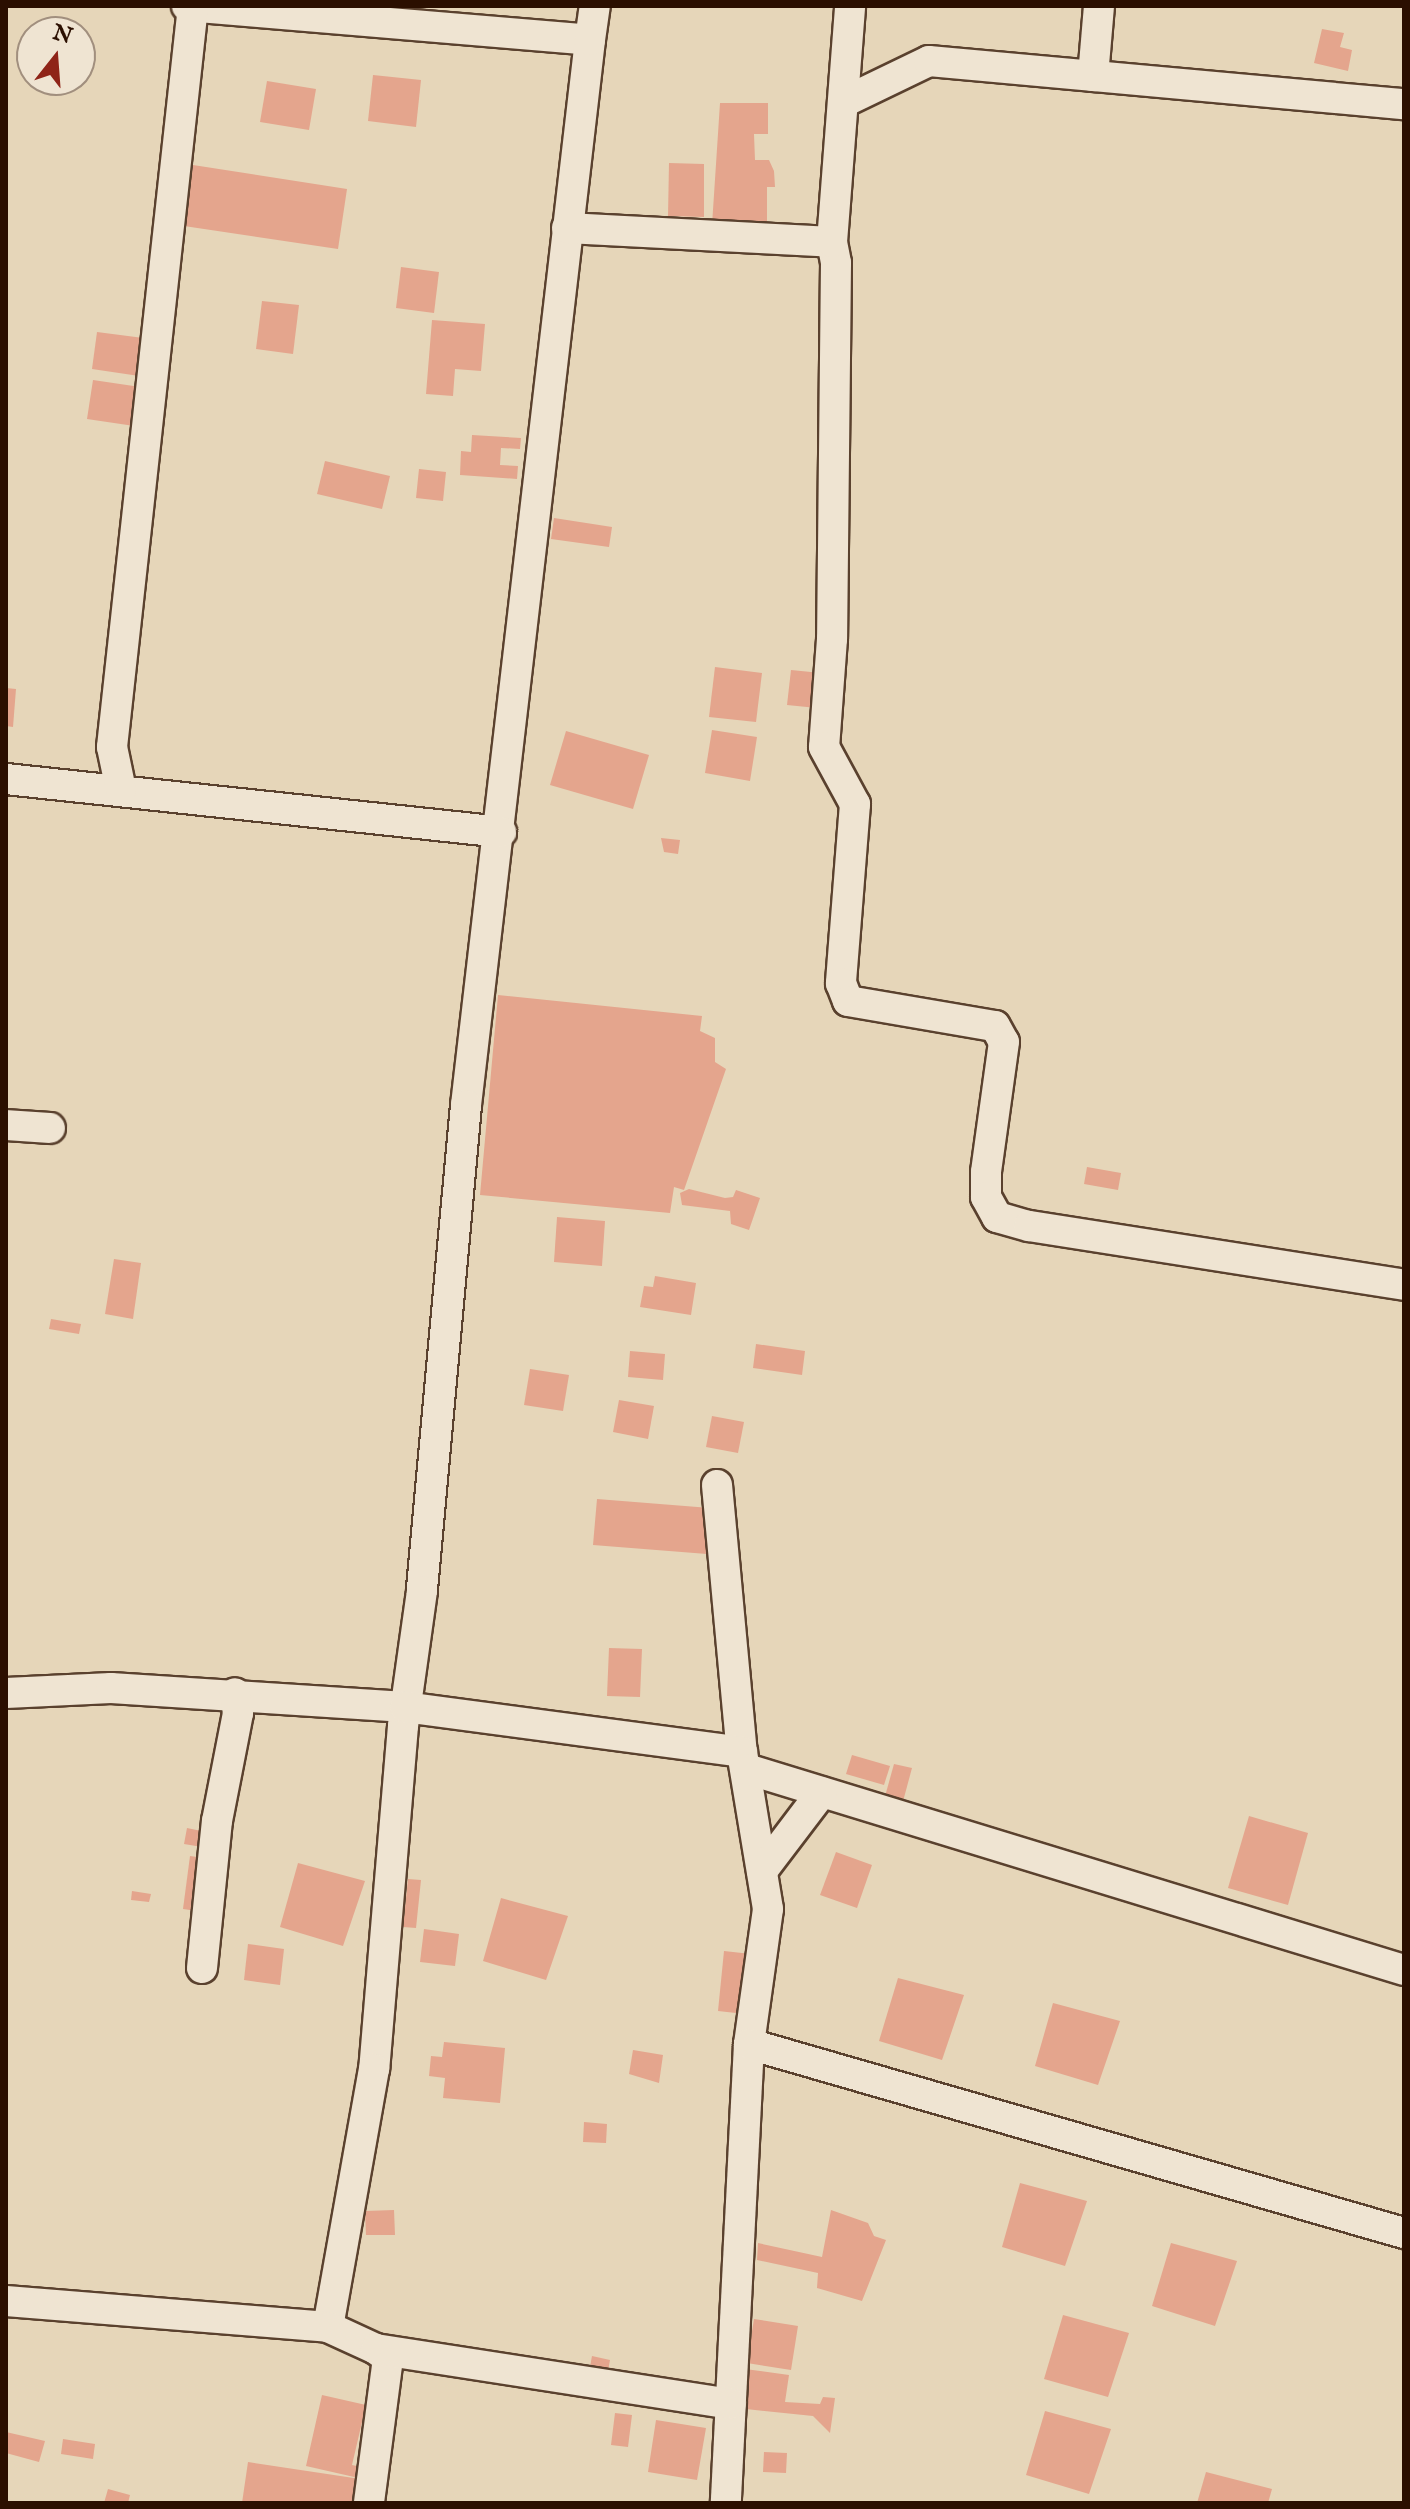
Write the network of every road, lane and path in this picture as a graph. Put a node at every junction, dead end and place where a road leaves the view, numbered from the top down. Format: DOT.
graph roads {
  1 [pos="191,6"];
  2 [pos="595,6"];
  3 [pos="850,6"];
  4 [pos="1099,6"];
  5 [pos="590,40"];
  6 [pos="1093,76"];
  7 [pos="846,101"];
  8 [pos="1404,104"];
  9 [pos="567,228"];
  10 [pos="832,242"];
  11 [pos="6,779"];
  12 [pos="121,790"];
  13 [pos="501,832"];
  14 [pos="6,1125"];
  15 [pos="50,1128"];
  16 [pos="1404,1285"];
  17 [pos="717,1485"];
  18 [pos="6,1693"];
  19 [pos="235,1693"];
  20 [pos="405,1707"];
  21 [pos="745,1760"];
  22 [pos="822,1792"];
  23 [pos="762,1871"];
  24 [pos="202,1968"];
  25 [pos="1404,1970"];
  26 [pos="749,2044"];
  27 [pos="1404,2233"];
  28 [pos="6,2301"];
  29 [pos="328,2327"];
  30 [pos="376,2349"];
  31 [pos="731,2404"];
  32 [pos="369,2503"];
  33 [pos="726,2503"];
  1 -- 5 [label="street"];
  1 -- 12 [label="street"];
  2 -- 5 [label="street"];
  3 -- 7 [label="street"];
  4 -- 6 [label="street"];
  5 -- 9 [label="street"];
  6 -- 7 [label="street"];
  6 -- 8 [label="street"];
  7 -- 10 [label="street"];
  9 -- 10 [label="street"];
  9 -- 13 [label="street"];
  10 -- 16 [label="street"];
  11 -- 12 [label="street"];
  12 -- 13 [label="street"];
  13 -- 20 [label="street"];
  14 -- 15 [label="street"];
  17 -- 21 [label="street"];
  18 -- 19 [label="street"];
  19 -- 20 [label="street"];
  19 -- 24 [label="street"];
  20 -- 21 [label="street"];
  20 -- 29 [label="street"];
  21 -- 22 [label="street"];
  21 -- 23 [label="street"];
  22 -- 23 [label="street"];
  22 -- 25 [label="street"];
  23 -- 26 [label="street"];
  26 -- 27 [label="street"];
  26 -- 31 [label="street"];
  28 -- 29 [label="street"];
  29 -- 30 [label="street"];
  30 -- 31 [label="street"];
  30 -- 32 [label="street"];
  31 -- 33 [label="street"];
}
